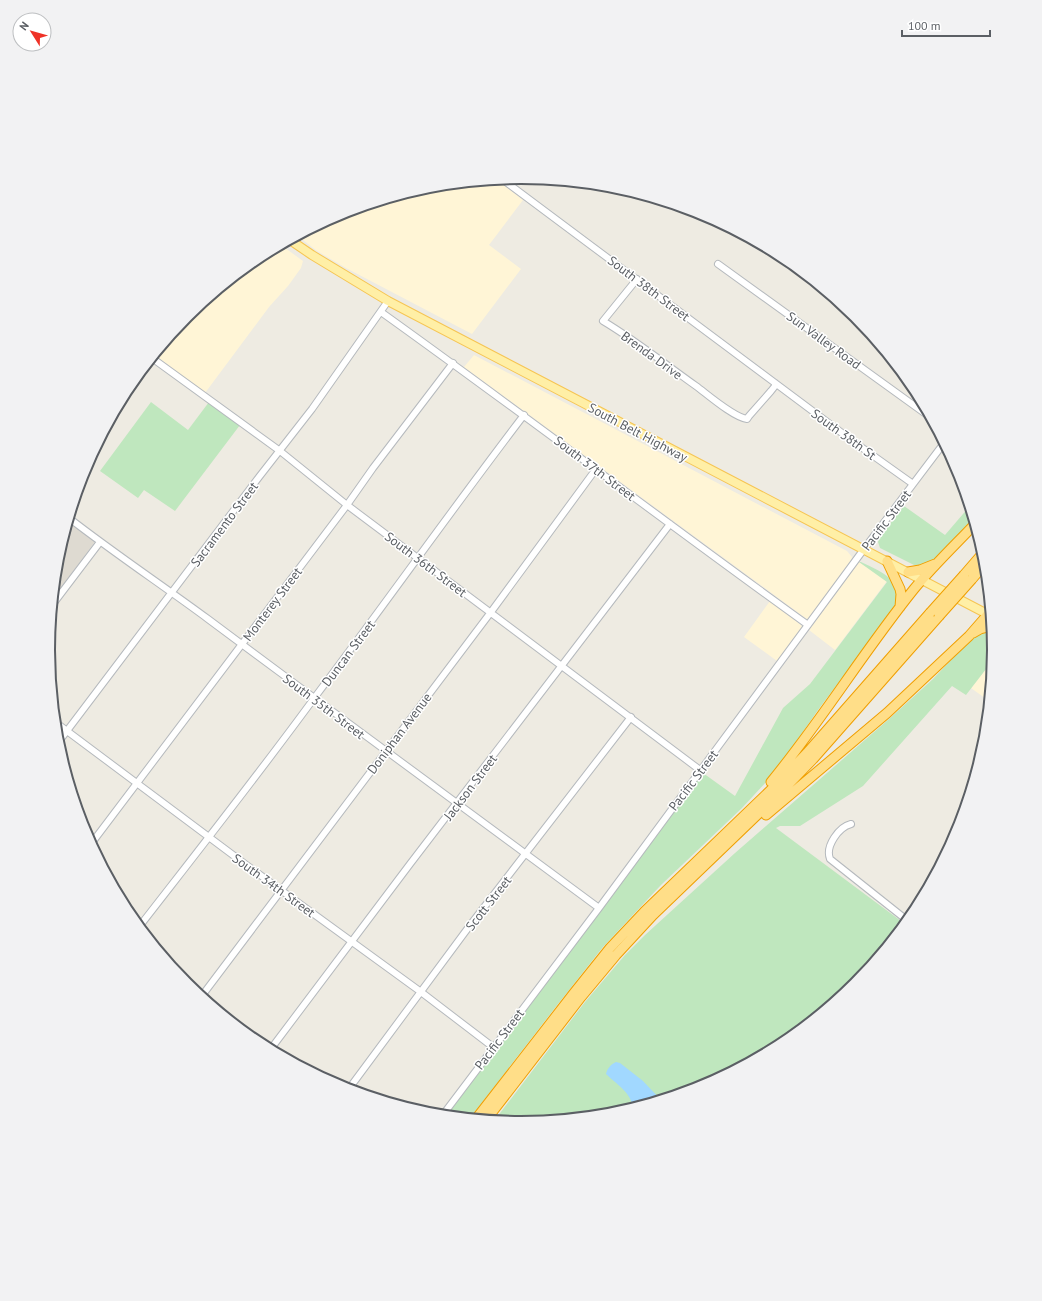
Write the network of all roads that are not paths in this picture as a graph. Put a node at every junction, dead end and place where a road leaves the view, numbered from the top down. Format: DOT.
graph roads {
  1 [pos="509,184"];
  2 [pos="295,243"];
  3 [pos="718,264"];
  4 [pos="637,279"];
  5 [pos="388,301"];
  6 [pos="381,312"];
  7 [pos="156,361"];
  8 [pos="453,363"];
  9 [pos="775,383"];
  10 [pos="919,409"];
  11 [pos="524,415"];
  12 [pos="941,447"];
  13 [pos="280,451"];
  14 [pos="596,469"];
  15 [pos="913,484"];
  16 [pos="347,505"];
  17 [pos="74,522"];
  18 [pos="670,524"];
  19 [pos="971,529"];
  20 [pos="100,542"];
  21 [pos="864,549"];
  22 [pos="418,558"];
  23 [pos="887,561"];
  24 [pos="978,561"];
  25 [pos="938,563"];
  26 [pos="979,569"];
  27 [pos="908,572"];
  28 [pos="968,577"];
  29 [pos="922,580"];
  30 [pos="171,593"];
  31 [pos="58,597"];
  32 [pos="900,608"];
  33 [pos="491,612"];
  34 [pos="985,612"];
  35 [pos="986,618"];
  36 [pos="808,625"];
  37 [pos="986,627"];
  38 [pos="969,636"];
  39 [pos="241,644"];
  40 [pos="561,666"];
  41 [pos="314,699"];
  42 [pos="631,718"];
  43 [pos="62,727"];
  44 [pos="67,731"];
  45 [pos="63,736"];
  46 [pos="385,751"];
  47 [pos="700,770"];
  48 [pos="137,783"];
  49 [pos="457,804"];
  50 [pos="739,822"];
  51 [pos="851,824"];
  52 [pos="208,837"];
  53 [pos="95,839"];
  54 [pos="722,849"];
  55 [pos="526,854"];
  56 [pos="280,890"];
  57 [pos="599,908"];
  58 [pos="903,917"];
  59 [pos="143,922"];
  60 [pos="351,942"];
  61 [pos="204,992"];
  62 [pos="421,992"];
  63 [pos="274,1045"];
  64 [pos="493,1047"];
  65 [pos="352,1085"];
  66 [pos="446,1111"];
  67 [pos="479,1115"];
  68 [pos="489,1116"];
  1 -- 4 [label="street, South 38th Street"];
  2 -- 5 [label="main road, South Belt Highway"];
  3 -- 10 [label="street, Sun Valley Road"];
  4 -- 9 [label="street, South 38th Street"];
  4 -- 9 [label="street, Brenda Drive"];
  5 -- 6 [label="street, Sacramento Street"];
  5 -- 21 [label="main road, South Belt Highway"];
  6 -- 8 [label="street, South 37th Street"];
  6 -- 13 [label="street, Sacramento Street"];
  7 -- 13 [label="street, South 36th Street"];
  8 -- 11 [label="street, South 37th Street"];
  8 -- 16 [label="street, Monterey Street"];
  9 -- 15 [label="street, South 38th St"];
  11 -- 14 [label="street, South 37th Street"];
  11 -- 22 [label="street, Duncan Street"];
  12 -- 15 [label="street, Pacific Street"];
  13 -- 16 [label="street, South 36th Street"];
  13 -- 30 [label="street, Sacramento Street"];
  14 -- 18 [label="street, South 37th Street"];
  14 -- 33 [label="street, Doniphan Avenue"];
  15 -- 21 [label="street, Pacific Street"];
  16 -- 22 [label="street, South 36th Street"];
  16 -- 39 [label="street, Monterey Street"];
  17 -- 20 [label="street, South 35th Street"];
  18 -- 36 [label="street, South 37th Street"];
  18 -- 40 [label="street, Jackson Street"];
  19 -- 25 [label="highway"];
  20 -- 30 [label="street, South 35th Street"];
  20 -- 31 [label="street"];
  21 -- 23 [label="main road, South Belt Highway"];
  21 -- 36 [label="street, Pacific Street"];
  22 -- 33 [label="street, South 36th Street"];
  22 -- 41 [label="street, Duncan Street"];
  23 -- 27 [label="main road, South Belt Highway"];
  23 -- 32 [label="highway"];
  24 -- 28 [label="highway"];
  25 -- 27 [label="highway"];
  25 -- 29 [label="highway"];
  26 -- 28 [label="highway"];
  27 -- 29 [label="main road, South Belt Highway"];
  28 -- 50 [label="highway, bridge"];
  28 -- 54 [label="highway, bridge"];
  29 -- 32 [label="highway"];
  29 -- 34 [label="main road, South Belt Highway"];
  30 -- 39 [label="street, South 35th Street"];
  30 -- 44 [label="street, Sacramento Street"];
  32 -- 50 [label="highway"];
  33 -- 40 [label="street, South 36th Street"];
  33 -- 46 [label="street, Doniphan Avenue"];
  35 -- 38 [label="highway"];
  36 -- 47 [label="street, Pacific Street"];
  37 -- 38 [label="highway"];
  38 -- 54 [label="highway"];
  39 -- 41 [label="street, South 35th Street"];
  39 -- 48 [label="street, Monterey Street"];
  40 -- 42 [label="street, South 36th Street"];
  40 -- 49 [label="street, Jackson Street"];
  41 -- 46 [label="street, South 35th Street"];
  41 -- 52 [label="street, Duncan Street"];
  42 -- 47 [label="street, South 36th Street"];
  42 -- 55 [label="street, Scott Street"];
  43 -- 44 [label="street, South 34th Street"];
  44 -- 45 [label="street, Sacramento Street"];
  44 -- 48 [label="street, South 34th Street"];
  46 -- 49 [label="street, South 35th Street"];
  46 -- 56 [label="street, Doniphan Avenue"];
  47 -- 57 [label="street, Pacific Street"];
  48 -- 52 [label="street, South 34th Street"];
  48 -- 53 [label="street, Monterey Street"];
  49 -- 55 [label="street, South 35th Street"];
  49 -- 60 [label="street, Jackson Street"];
  50 -- 67 [label="highway"];
  51 -- 58 [label="street"];
  52 -- 56 [label="street, South 34th Street"];
  52 -- 59 [label="street, Duncan Street"];
  54 -- 68 [label="highway"];
  55 -- 57 [label="street, South 35th Street"];
  55 -- 62 [label="street, Scott Street"];
  56 -- 60 [label="street, South 34th Street"];
  56 -- 61 [label="street, Doniphan Avenue"];
  57 -- 64 [label="street, Pacific Street"];
  60 -- 62 [label="street, South 34th Street"];
  60 -- 63 [label="street, Jackson Street"];
  62 -- 64 [label="street, South 34th Street"];
  62 -- 65 [label="street, Scott Street"];
  64 -- 66 [label="street, Pacific Street"];
}
